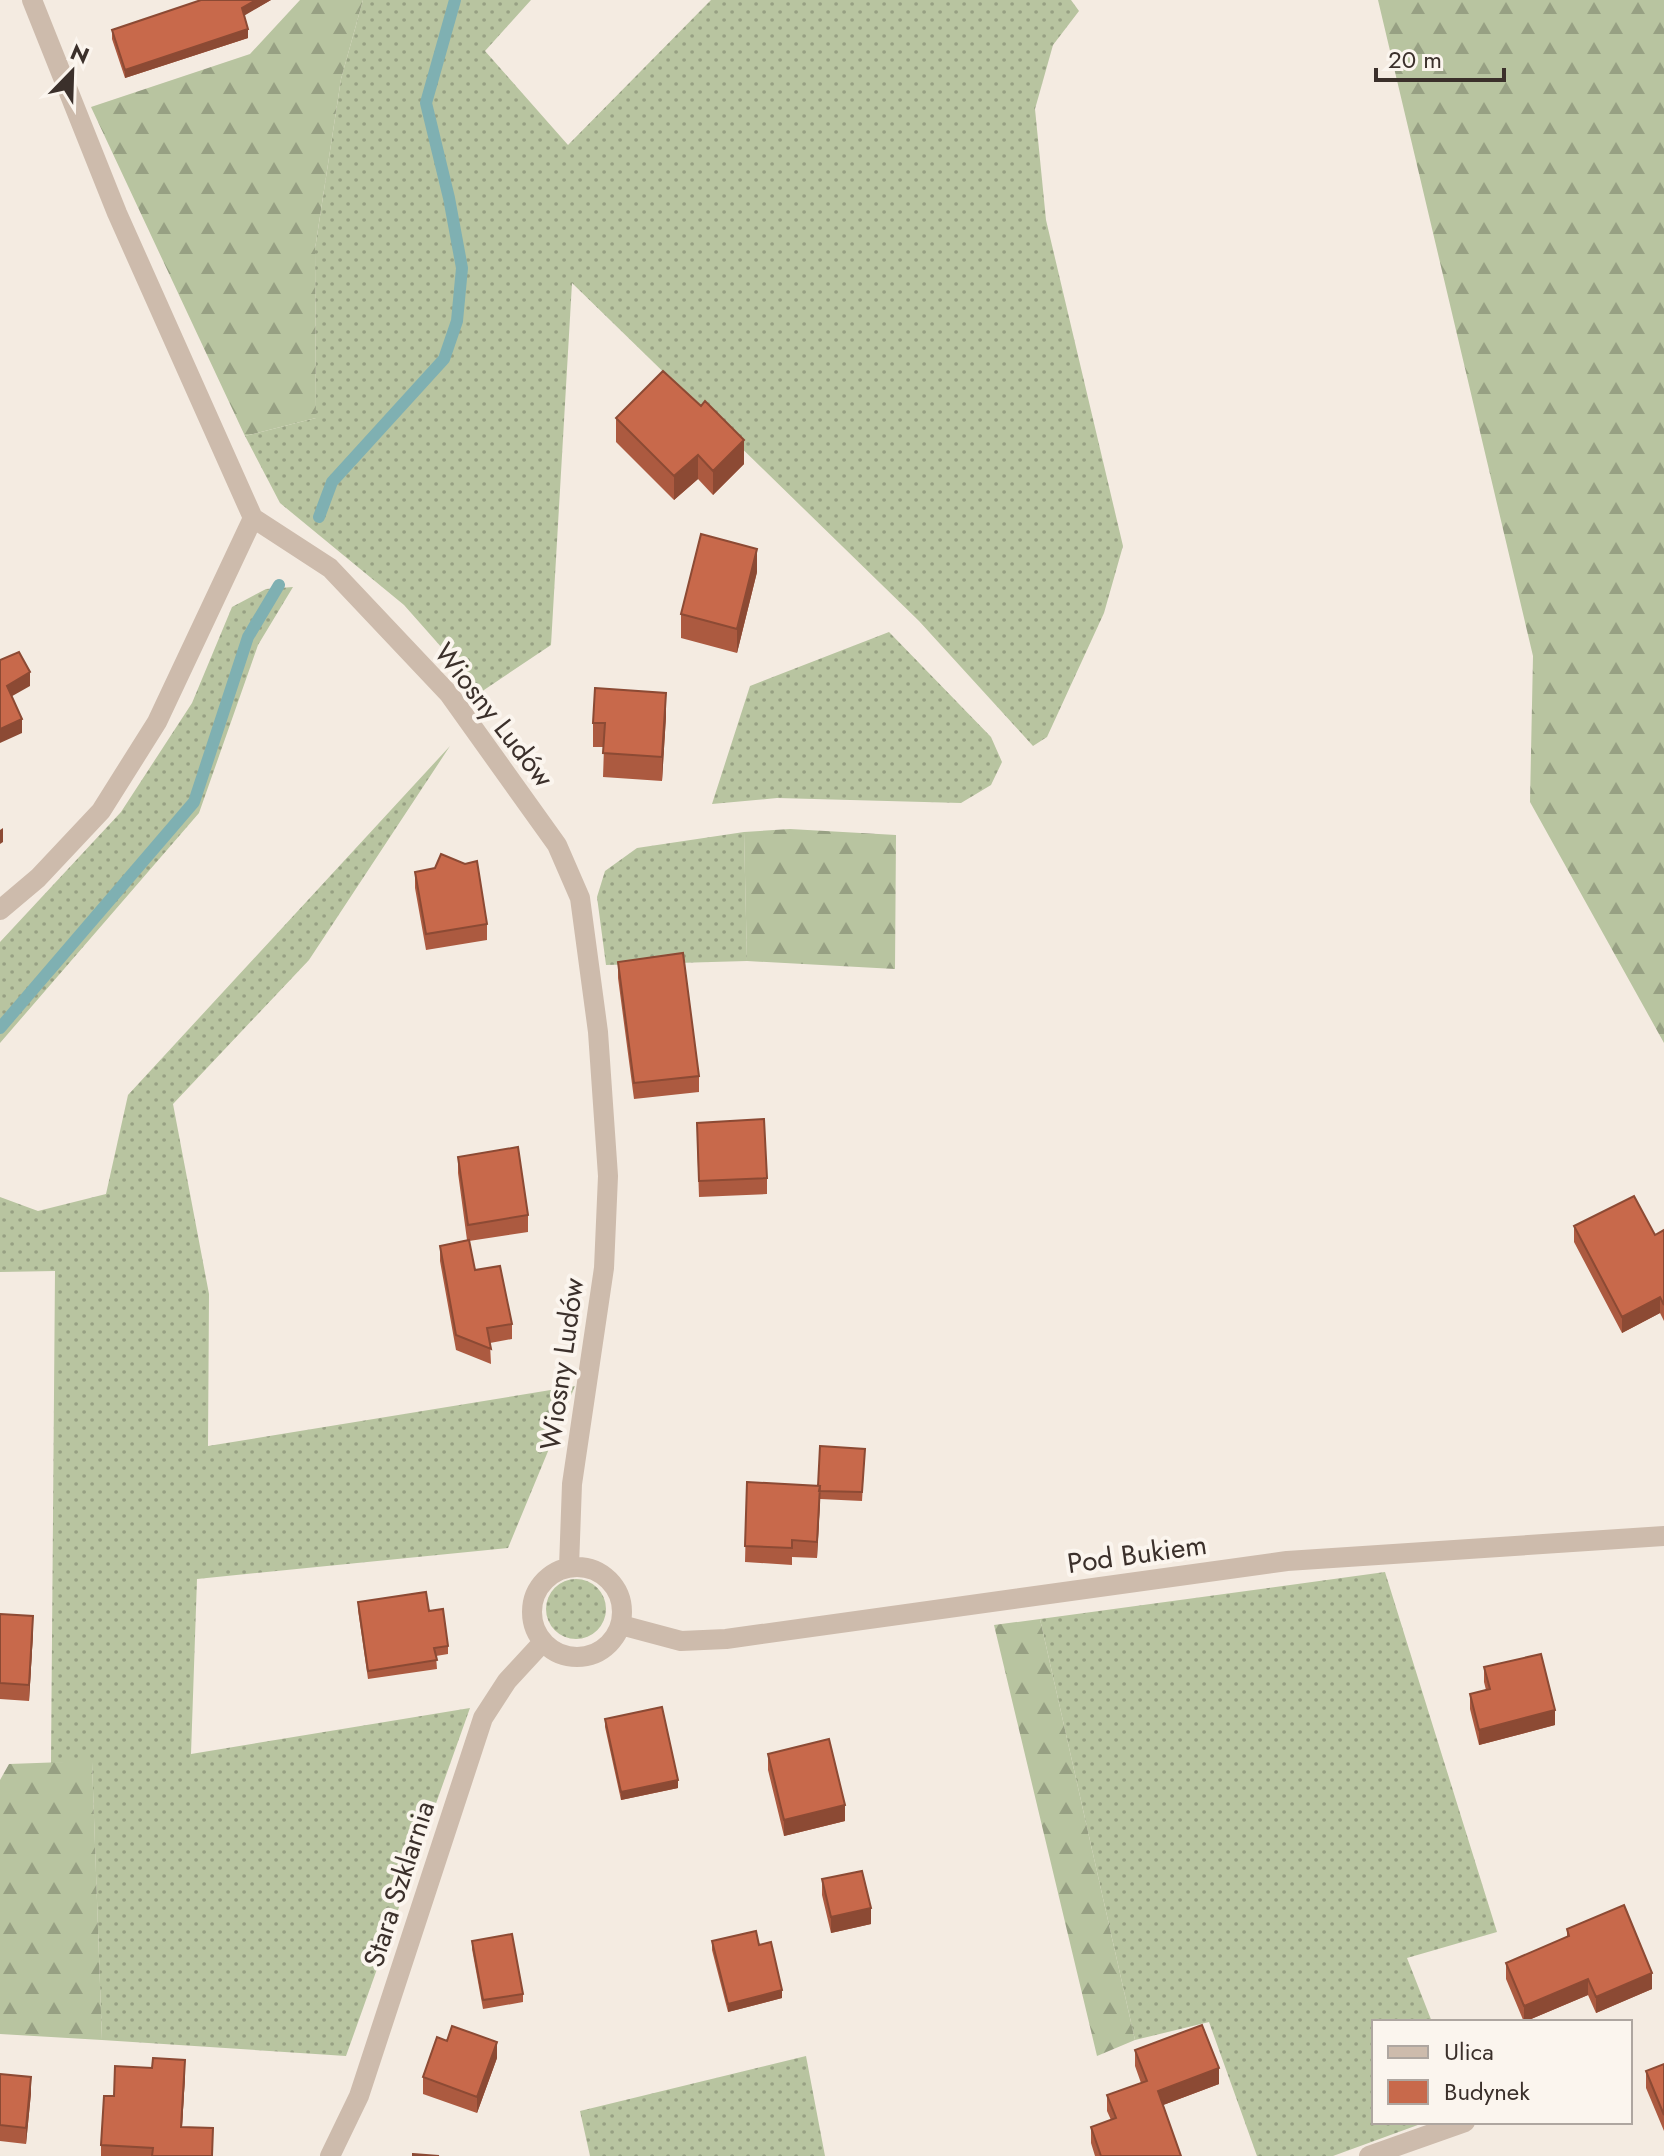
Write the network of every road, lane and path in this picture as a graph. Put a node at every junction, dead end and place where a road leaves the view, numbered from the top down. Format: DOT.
graph roads {
  1 [pos="32,0"];
  2 [pos="253,518"];
  3 [pos="0,910"];
  4 [pos="1664,1536"];
  5 [pos="569,1567"];
  6 [pos="621,1625"];
  7 [pos="543,1642"];
  8 [pos="1459,2124"];
  9 [pos="330,2156"];
  10 [pos="1369,2156"];
  1 -- 2 [label="street"];
  2 -- 3 [label="street"];
  2 -- 5 [label="street, Wiosny Ludów"];
  4 -- 6 [label="street, Pod Bukiem"];
  5 -- 6 [label="street"];
  5 -- 7 [label="street"];
  6 -- 7 [label="street"];
  7 -- 9 [label="street, Stara Szklarnia"];
  8 -- 10 [label="street"];
}
